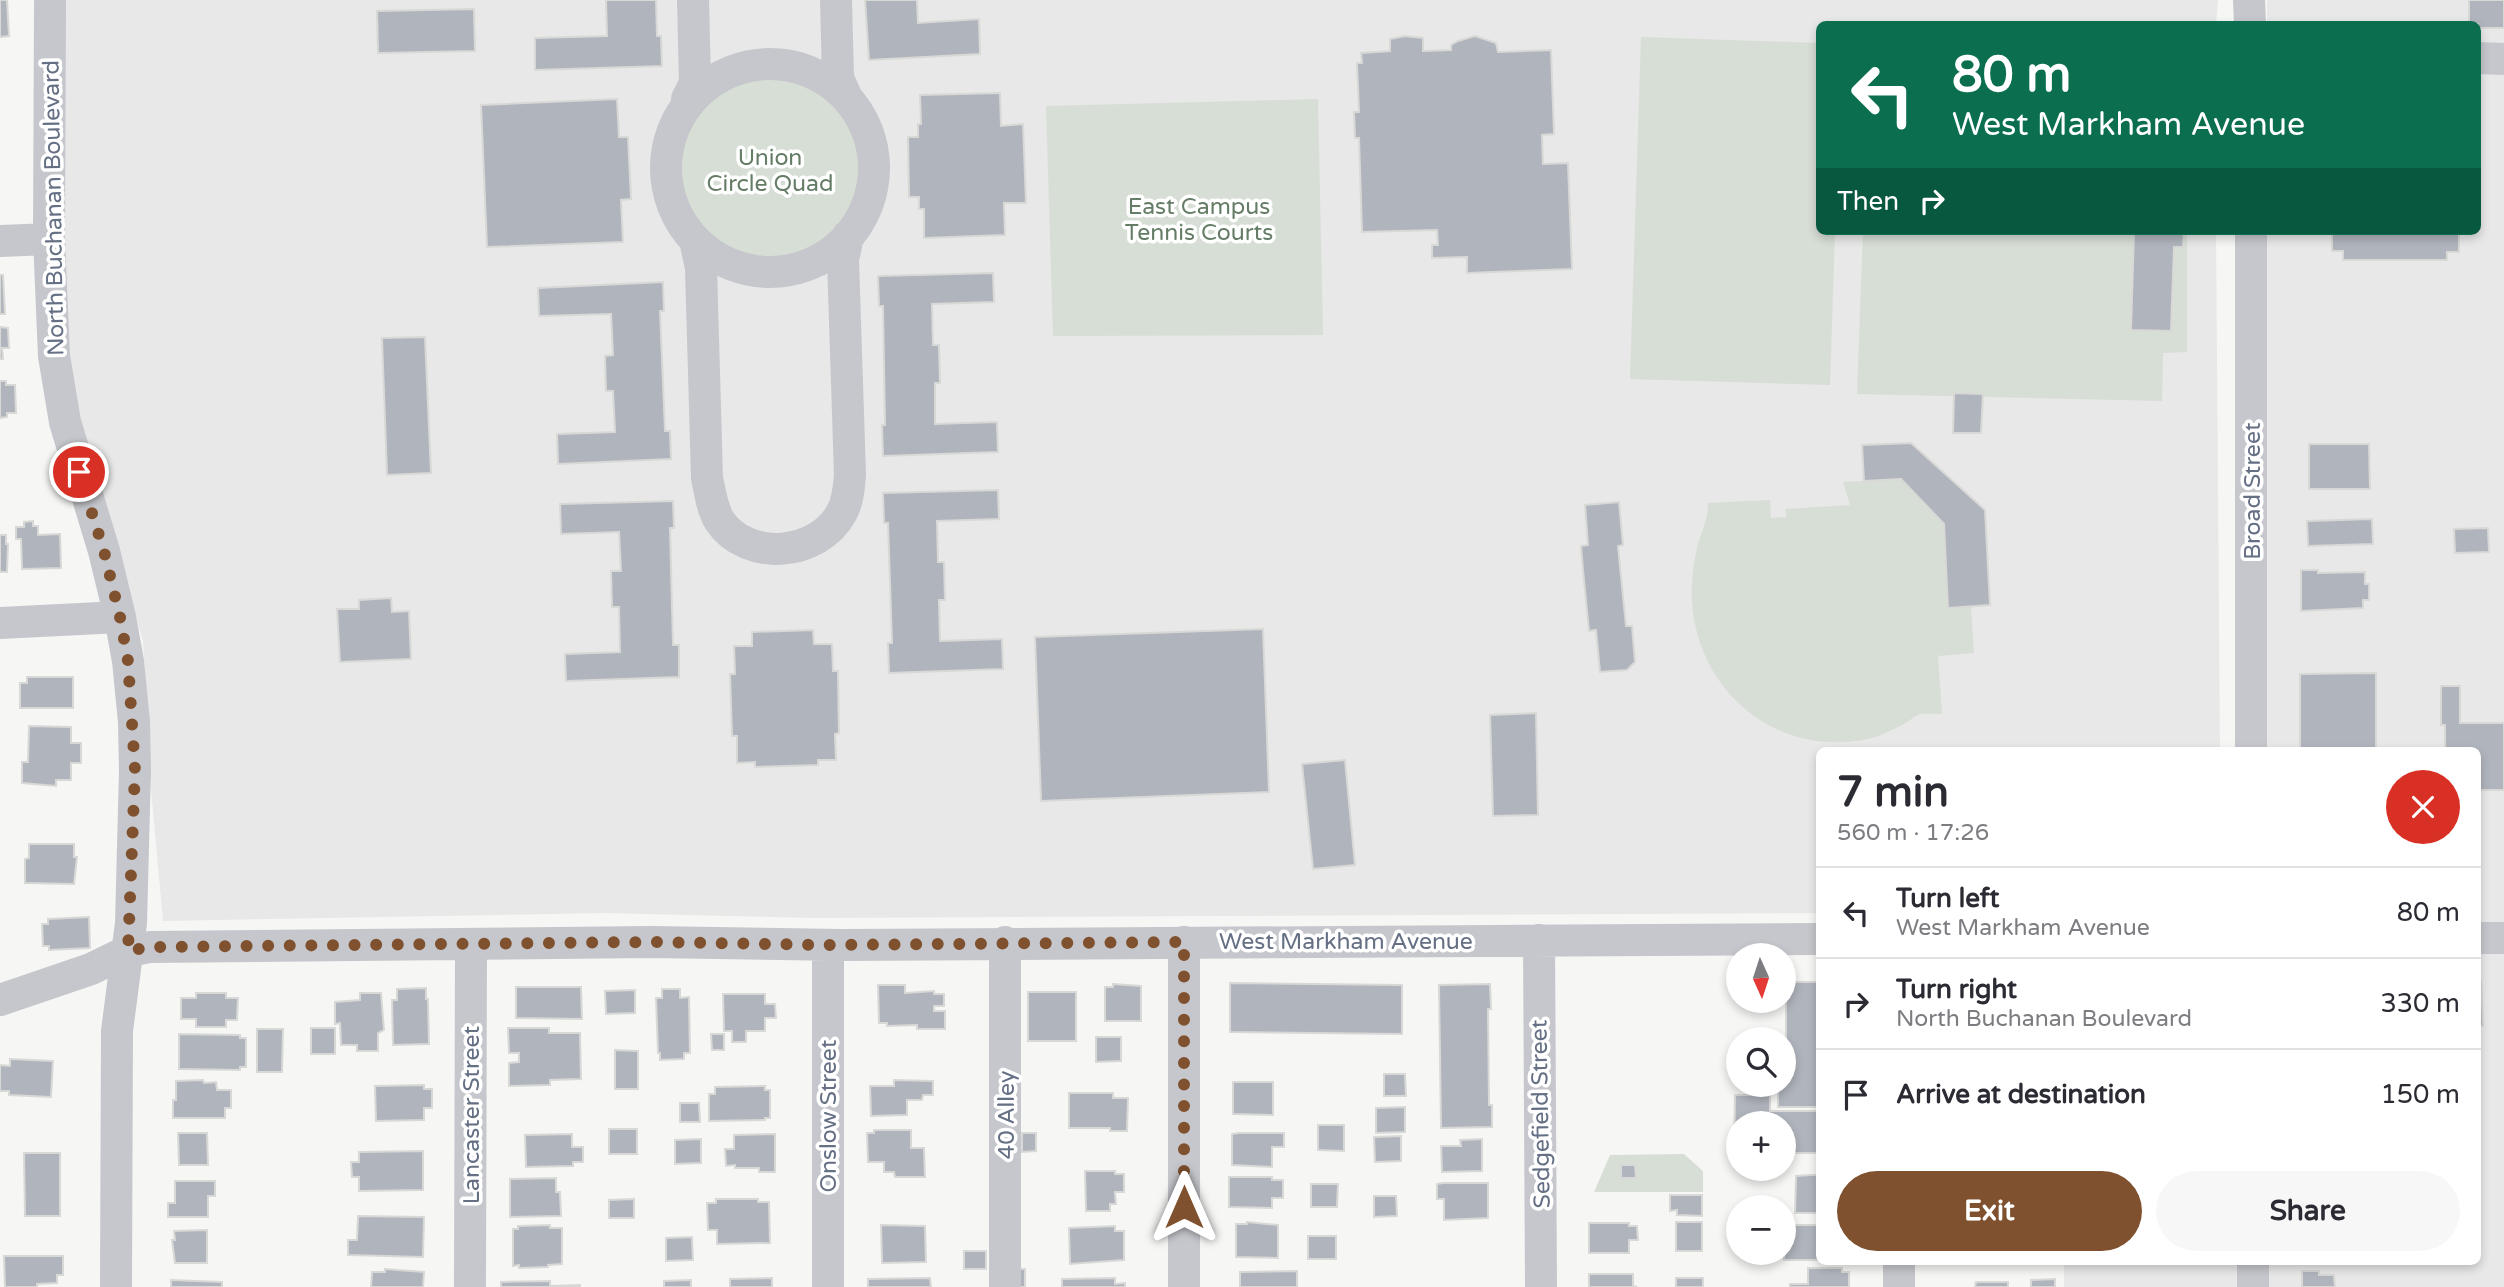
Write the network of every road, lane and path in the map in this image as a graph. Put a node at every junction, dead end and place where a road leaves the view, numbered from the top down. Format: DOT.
graph roads {
  1 [pos="50,0"];
  2 [pos="693,0"];
  3 [pos="836,0"];
  4 [pos="2249,0"];
  5 [pos="2250,21"];
  6 [pos="2481,58"];
  7 [pos="2504,59"];
  8 [pos="846,96"];
  9 [pos="688,104"];
  10 [pos="2251,235"];
  11 [pos="848,236"];
  12 [pos="49,239"];
  13 [pos="695,240"];
  14 [pos="0,241"];
  15 [pos="120,617"];
  16 [pos="0,623"];
  17 [pos="2251,747"];
  18 [pos="2504,938"];
  19 [pos="1816,939"];
  20 [pos="2481,939"];
  21 [pos="1539,940"];
  22 [pos="1005,942"];
  23 [pos="1184,942"];
  24 [pos="471,944"];
  25 [pos="828,945"];
  26 [pos="128,951"];
  27 [pos="0,1000"];
  28 [pos="1899,1265"];
  29 [pos="2253,1265"];
  30 [pos="116,1287"];
  31 [pos="470,1287"];
  32 [pos="828,1287"];
  33 [pos="1006,1287"];
  34 [pos="1184,1287"];
  35 [pos="1541,1287"];
  36 [pos="1899,1287"];
  37 [pos="2253,1287"];
  1 -- 12 [label="street, North Buchanan Boulevard"];
  2 -- 9 [label="street"];
  3 -- 8 [label="street"];
  4 -- 5 [label="street"];
  6 -- 7 [label="street"];
  8 -- 9 [label="street"];
  8 -- 11 [label="street"];
  9 -- 13 [label="street"];
  10 -- 17 [label="street, Broad Street"];
  11 -- 13 [label="street"];
  11 -- 13 [label="street"];
  12 -- 14 [label="street"];
  12 -- 15 [label="street, North Buchanan Boulevard"];
  15 -- 16 [label="street"];
  15 -- 26 [label="street, North Buchanan Boulevard"];
  18 -- 20 [label="street"];
  19 -- 21 [label="street, West Markham Avenue"];
  21 -- 23 [label="street, West Markham Avenue"];
  21 -- 35 [label="street, Sedgefield Street"];
  22 -- 23 [label="street, West Markham Avenue"];
  22 -- 25 [label="street, West Markham Avenue"];
  22 -- 33 [label="street, 40 Alley"];
  23 -- 34 [label="street"];
  24 -- 25 [label="street, West Markham Avenue"];
  24 -- 26 [label="street, West Markham Avenue"];
  24 -- 31 [label="street, Lancaster Street"];
  25 -- 32 [label="street, Onslow Street"];
  26 -- 27 [label="street, West Markham Avenue"];
  26 -- 30 [label="street, North Buchanan Boulevard"];
  28 -- 36 [label="street"];
  29 -- 37 [label="street"];
}
